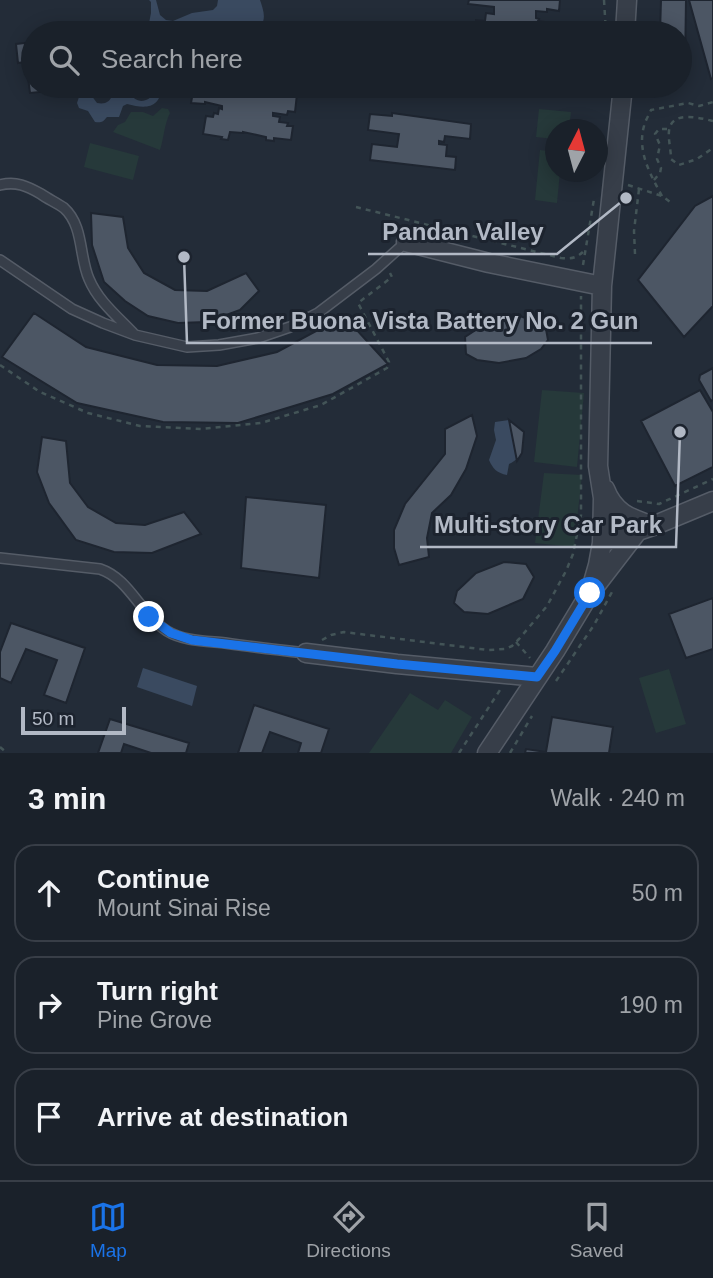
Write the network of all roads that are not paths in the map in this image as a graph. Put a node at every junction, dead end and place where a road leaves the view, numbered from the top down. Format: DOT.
graph roads {
  1 [pos="627,0"];
  2 [pos="626,21"];
  3 [pos="622,98"];
  4 [pos="0,185"];
  5 [pos="406,242"];
  6 [pos="0,260"];
  7 [pos="602,286"];
  8 [pos="135,335"];
  9 [pos="598,466"];
  10 [pos="713,501"];
  11 [pos="645,529"];
  12 [pos="602,543"];
  13 [pos="0,558"];
  14 [pos="590,593"];
  15 [pos="306,653"];
  16 [pos="539,673"];
  17 [pos="487,753"];
  1 -- 2 [label="street"];
  3 -- 7 [label="street"];
  4 -- 8 [label="lane"];
  5 -- 7 [label="street"];
  5 -- 8 [label="lane"];
  6 -- 8 [label="lane"];
  7 -- 9 [label="street"];
  9 -- 11 [label="street"];
  9 -- 12 [label="street"];
  10 -- 11 [label="street"];
  11 -- 12 [label="street"];
  11 -- 14 [label="street"];
  12 -- 14 [label="street"];
  13 -- 15 [label="lane"];
  14 -- 16 [label="street"];
  15 -- 16 [label="street"];
  16 -- 17 [label="street"];
}
